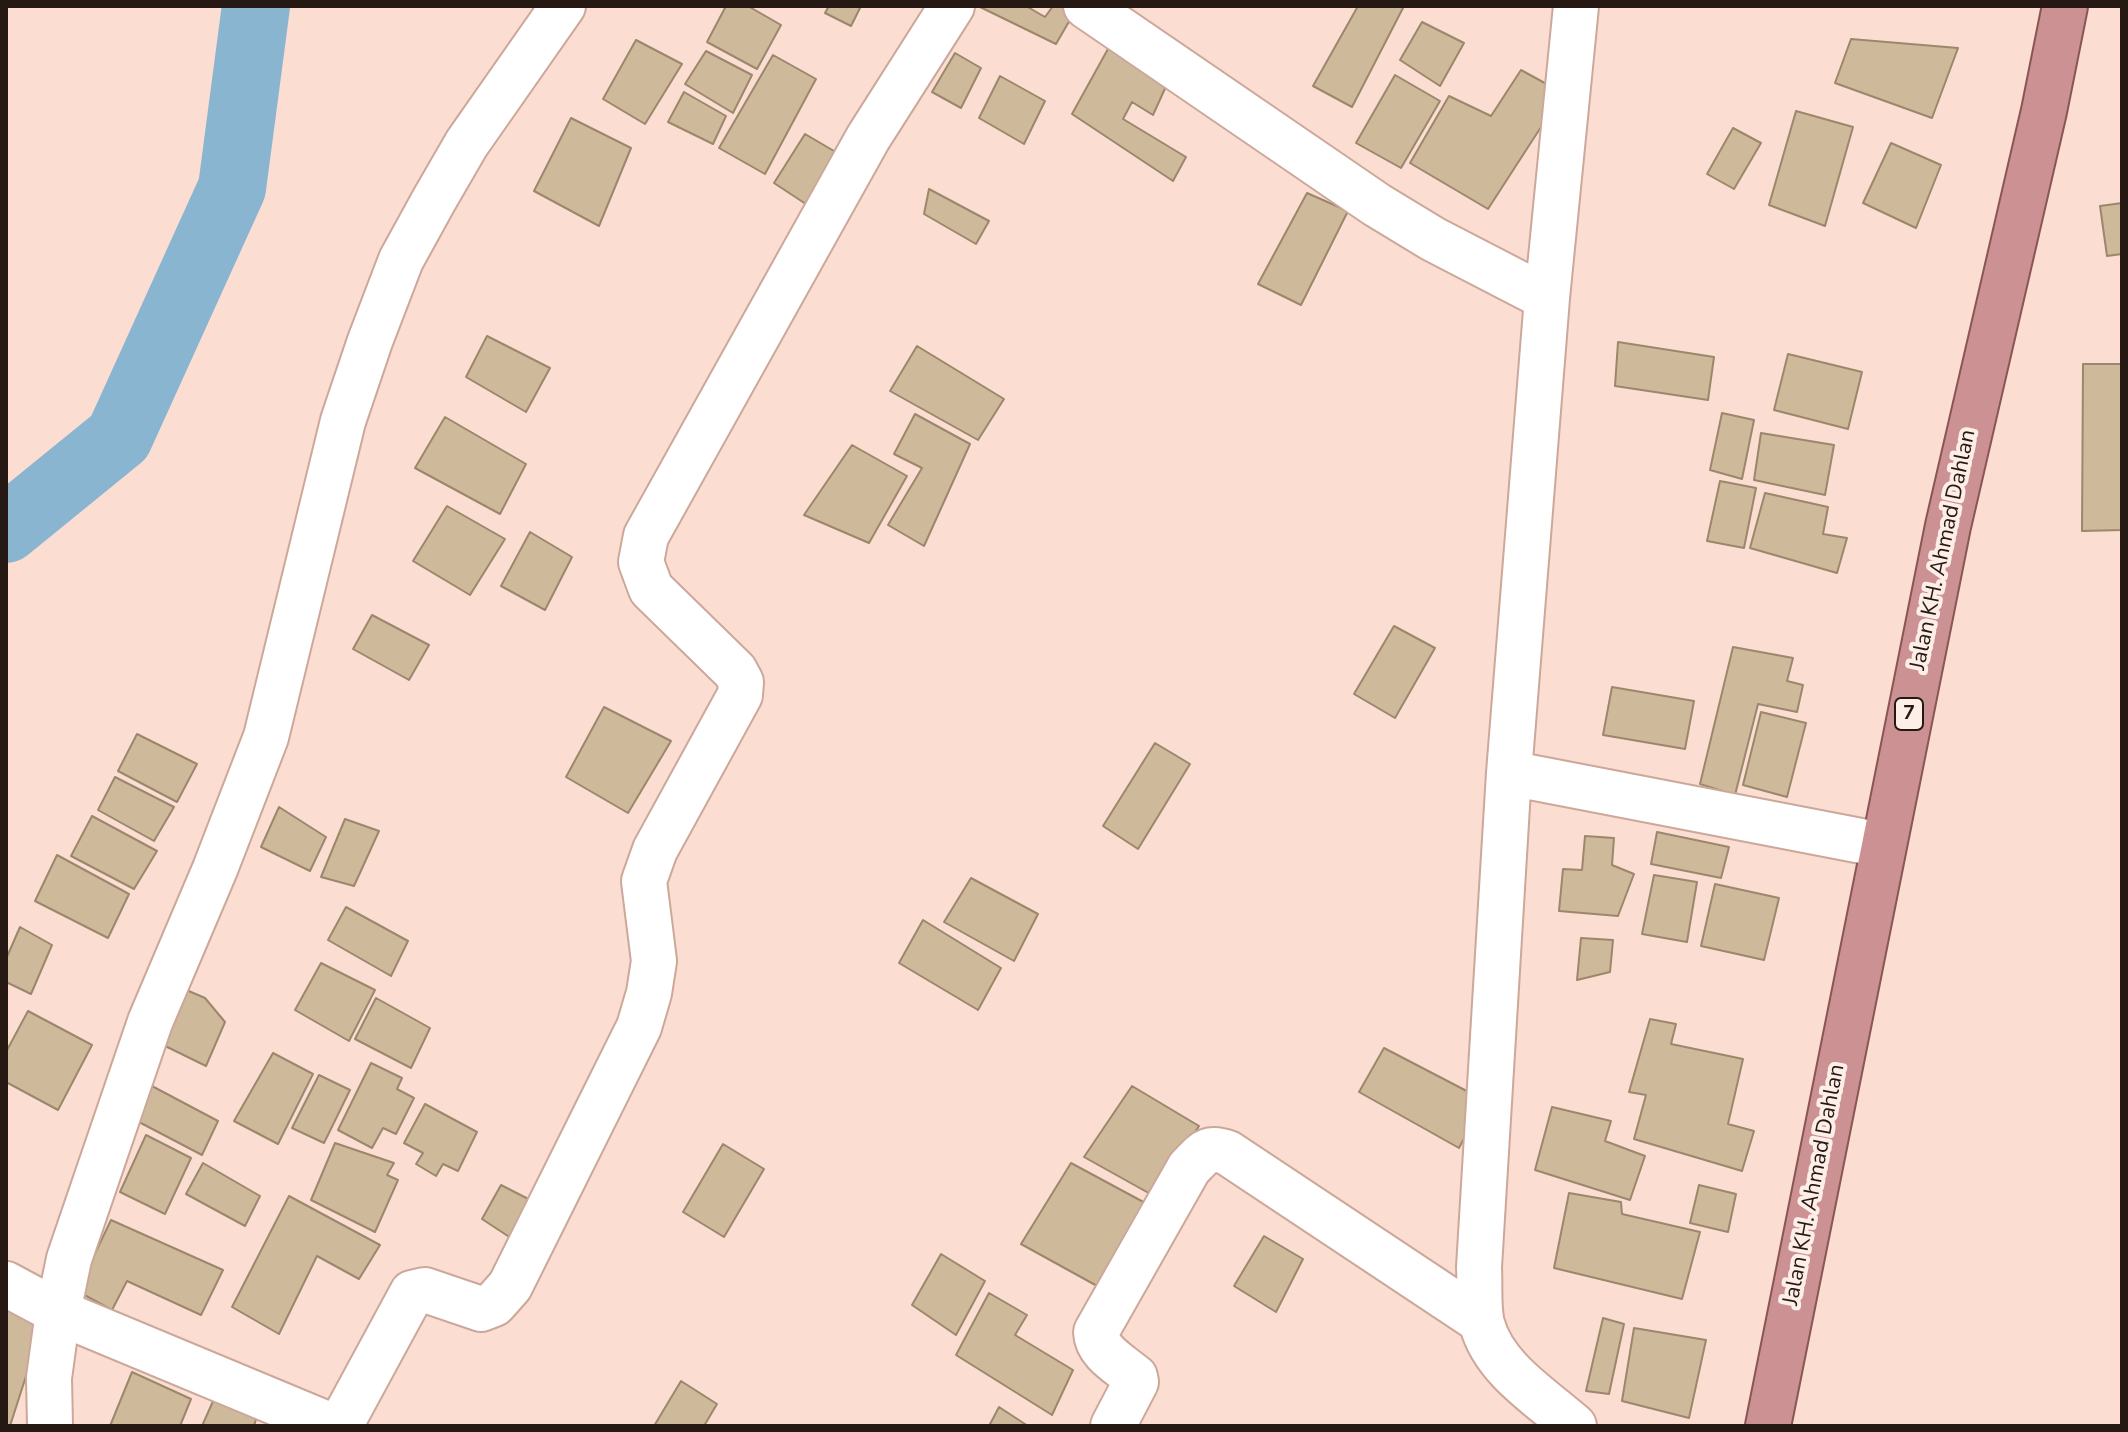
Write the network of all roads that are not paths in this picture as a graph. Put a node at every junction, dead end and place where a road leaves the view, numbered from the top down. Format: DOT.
graph roads {
  1 [pos="563,6"];
  2 [pos="952,6"];
  3 [pos="1086,6"];
  4 [pos="1576,6"];
  5 [pos="2065,6"];
  6 [pos="1547,298"];
  7 [pos="1509,773"];
  8 [pos="1882,845"];
  9 [pos="6,1284"];
  10 [pos="58,1312"];
  11 [pos="1481,1321"];
  12 [pos="50,1426"];
  13 [pos="332,1426"];
  14 [pos="340,1426"];
  15 [pos="1113,1426"];
  16 [pos="1574,1426"];
  17 [pos="1768,1426"];
  1 -- 10 [label="street"];
  2 -- 14 [label="street"];
  3 -- 6 [label="street"];
  4 -- 6 [label="street"];
  5 -- 8 [label="highway, Jalan KH. Ahmad Dahlan / 7"];
  6 -- 7 [label="street"];
  7 -- 8 [label="street"];
  7 -- 11 [label="street"];
  8 -- 17 [label="highway, Jalan KH. Ahmad Dahlan / 7"];
  9 -- 10 [label="street"];
  10 -- 12 [label="street"];
  10 -- 13 [label="street"];
  11 -- 15 [label="street"];
  11 -- 16 [label="street"];
}
